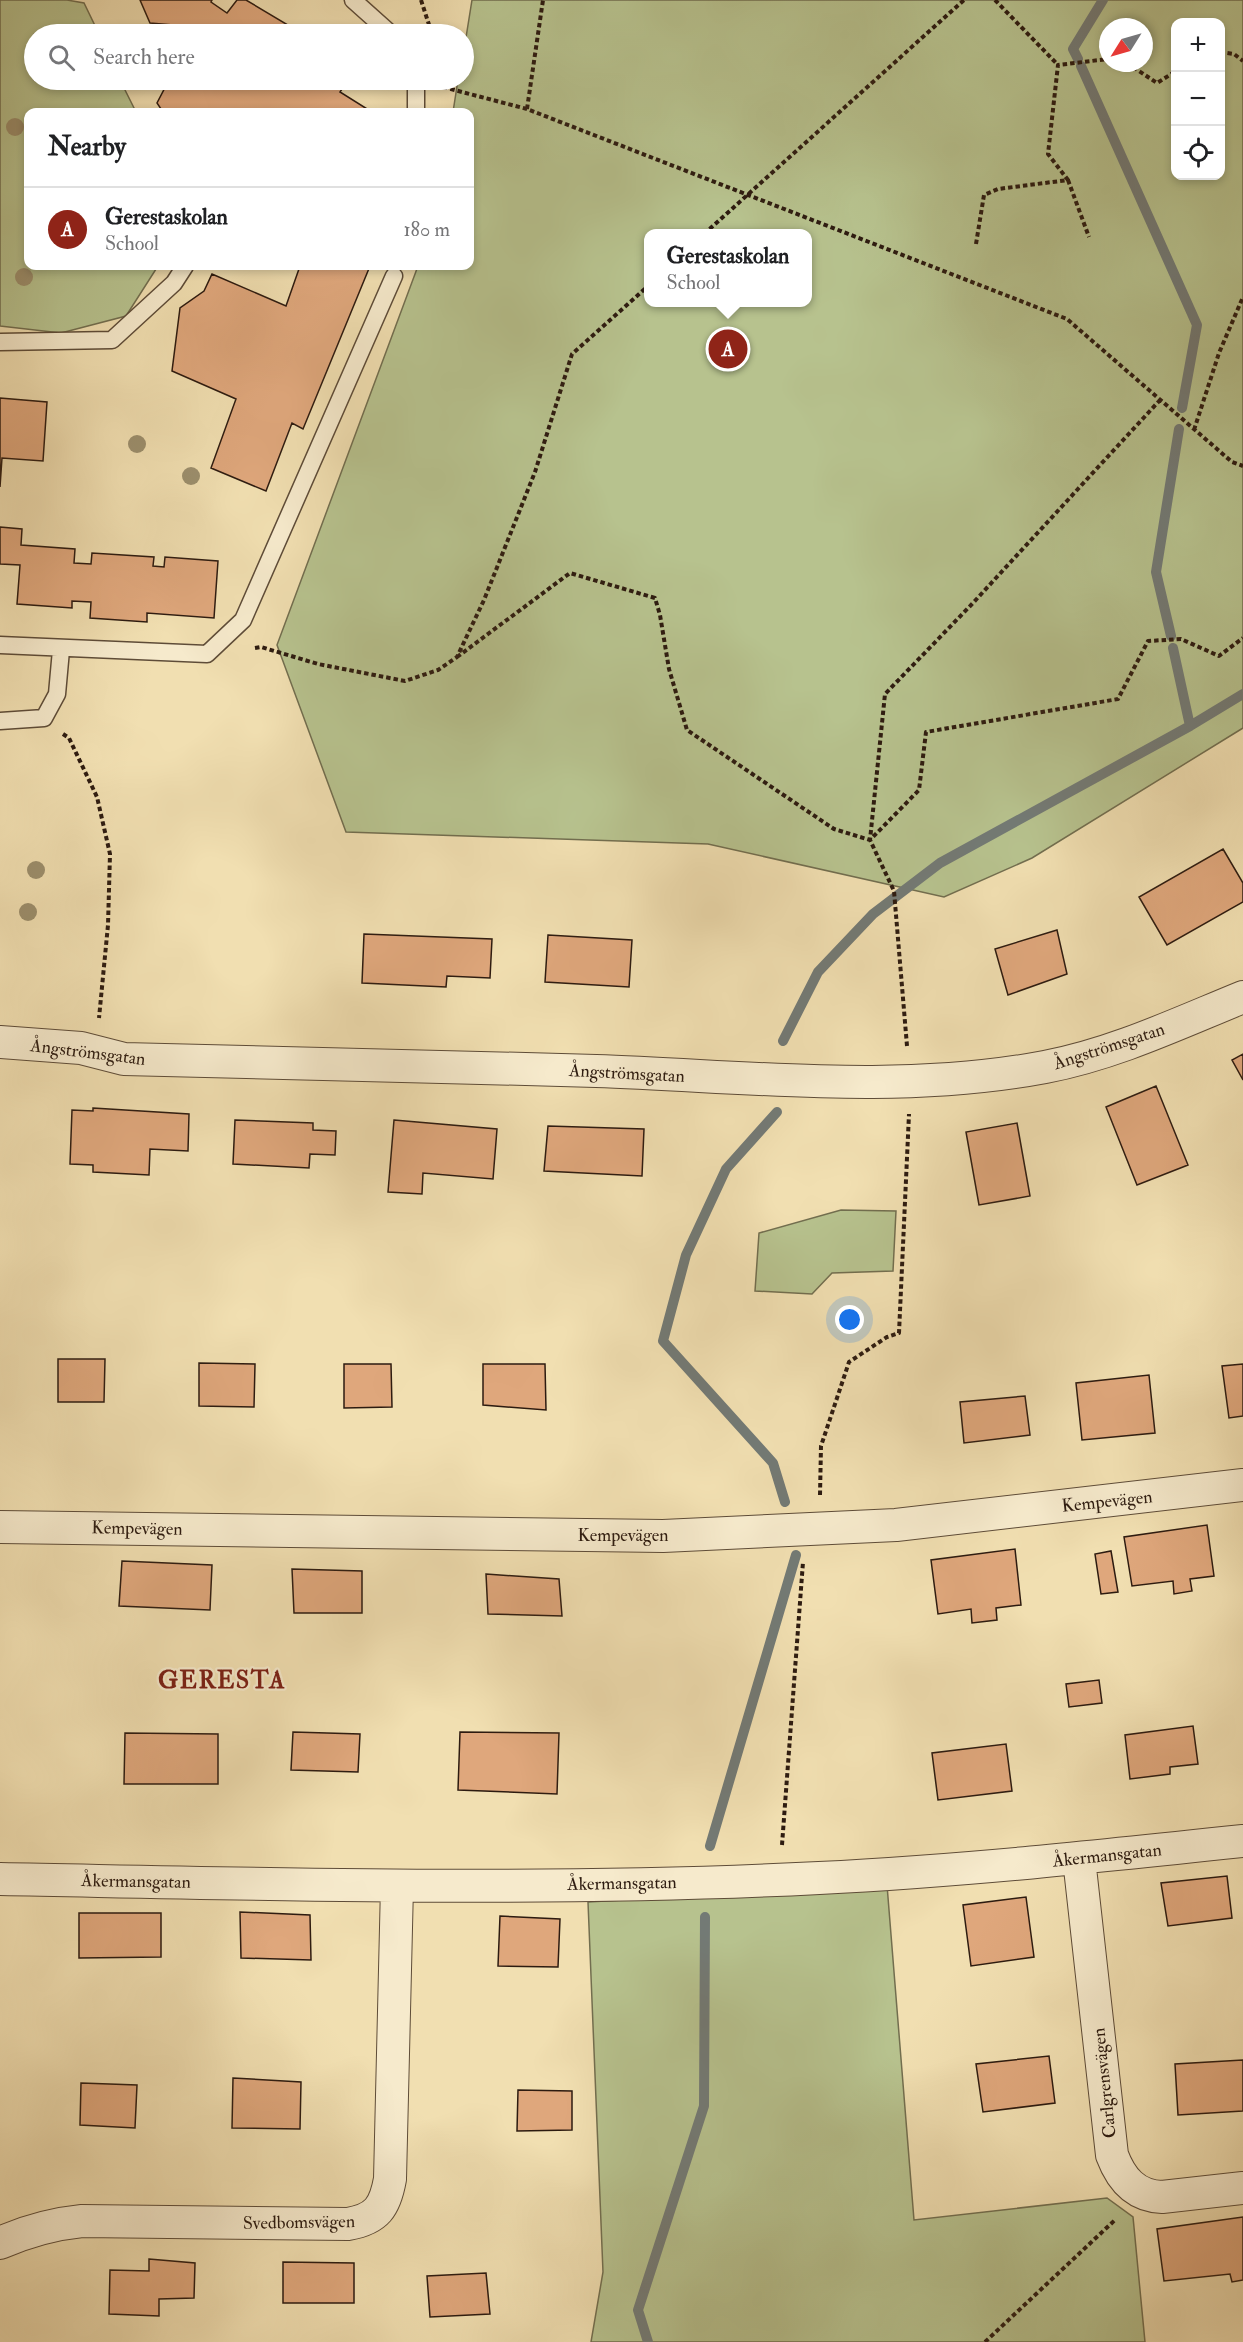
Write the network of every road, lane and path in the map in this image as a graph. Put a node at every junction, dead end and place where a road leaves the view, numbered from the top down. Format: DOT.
graph roads {
  1 [pos="353,0"];
  2 [pos="421,0"];
  3 [pos="543,0"];
  4 [pos="964,0"];
  5 [pos="995,0"];
  6 [pos="380,24"];
  7 [pos="429,24"];
  8 [pos="1225,53"];
  9 [pos="1099,60"];
  10 [pos="1243,61"];
  11 [pos="1058,65"];
  12 [pos="1140,72"];
  13 [pos="1174,72"];
  14 [pos="416,90"];
  15 [pos="460,90"];
  16 [pos="416,108"];
  17 [pos="527,109"];
  18 [pos="1068,180"];
  19 [pos="746,194"];
  20 [pos="709,229"];
  21 [pos="1089,237"];
  22 [pos="976,244"];
  23 [pos="183,270"];
  24 [pos="394,276"];
  25 [pos="644,290"];
  26 [pos="1243,297"];
  27 [pos="0,342"];
  28 [pos="1160,400"];
  29 [pos="1194,430"];
  30 [pos="1243,466"];
  31 [pos="1243,638"];
  32 [pos="0,645"];
  33 [pos="61,650"];
  34 [pos="207,654"];
  35 [pos="457,657"];
  36 [pos="44,718"];
  37 [pos="0,722"];
  38 [pos="870,840"];
  39 [pos="1243,996"];
  40 [pos="0,1042"];
  41 [pos="96,1052"];
  42 [pos="910,1081"];
  43 [pos="1243,1485"];
  44 [pos="0,1527"];
  45 [pos="813,1529"];
  46 [pos="1243,1841"];
  47 [pos="1078,1859"];
  48 [pos="0,1879"];
  49 [pos="779,1879"];
  50 [pos="397,1886"];
  51 [pos="1243,2188"];
  52 [pos="1150,2197"];
  53 [pos="0,2243"];
  54 [pos="985,2342"];
  1 -- 6 [label="lane"];
  2 -- 7 [label="path"];
  3 -- 17 [label="path"];
  4 -- 19 [label="path"];
  5 -- 11 [label="path"];
  8 -- 10 [label="path"];
  9 -- 11 [label="path"];
  11 -- 18 [label="path"];
  12 -- 13 [label="path"];
  14 -- 16 [label="lane"];
  15 -- 17 [label="path"];
  17 -- 19 [label="path"];
  18 -- 21 [label="path"];
  18 -- 22 [label="path"];
  19 -- 20 [label="path"];
  19 -- 28 [label="path"];
  23 -- 27 [label="lane"];
  24 -- 34 [label="lane"];
  25 -- 35 [label="path"];
  26 -- 29 [label="path"];
  28 -- 29 [label="path"];
  28 -- 38 [label="path"];
  29 -- 30 [label="path"];
  31 -- 38 [label="path"];
  32 -- 33 [label="lane"];
  33 -- 34 [label="lane"];
  33 -- 36 [label="lane"];
  34 -- 35 [label="path"];
  35 -- 38 [label="path"];
  36 -- 37 [label="lane"];
  36 -- 41 [label="path"];
  38 -- 42 [label="path"];
  39 -- 42 [label="street, Ångströmsgatan"];
  40 -- 41 [label="street, Ångströmsgatan"];
  41 -- 42 [label="street, Ångströmsgatan"];
  42 -- 45 [label="path"];
  43 -- 45 [label="street, Kempevägen"];
  44 -- 45 [label="street, Kempevägen"];
  45 -- 49 [label="path"];
  46 -- 47 [label="street, Åkermansgatan"];
  47 -- 49 [label="street, Åkermansgatan"];
  47 -- 52 [label="street, Carlgrensvägen"];
  48 -- 50 [label="street, Åkermansgatan"];
  49 -- 50 [label="street, Åkermansgatan"];
  50 -- 53 [label="street, Svedbomsvägen"];
  51 -- 52 [label="street"];
  52 -- 54 [label="path"];
}
